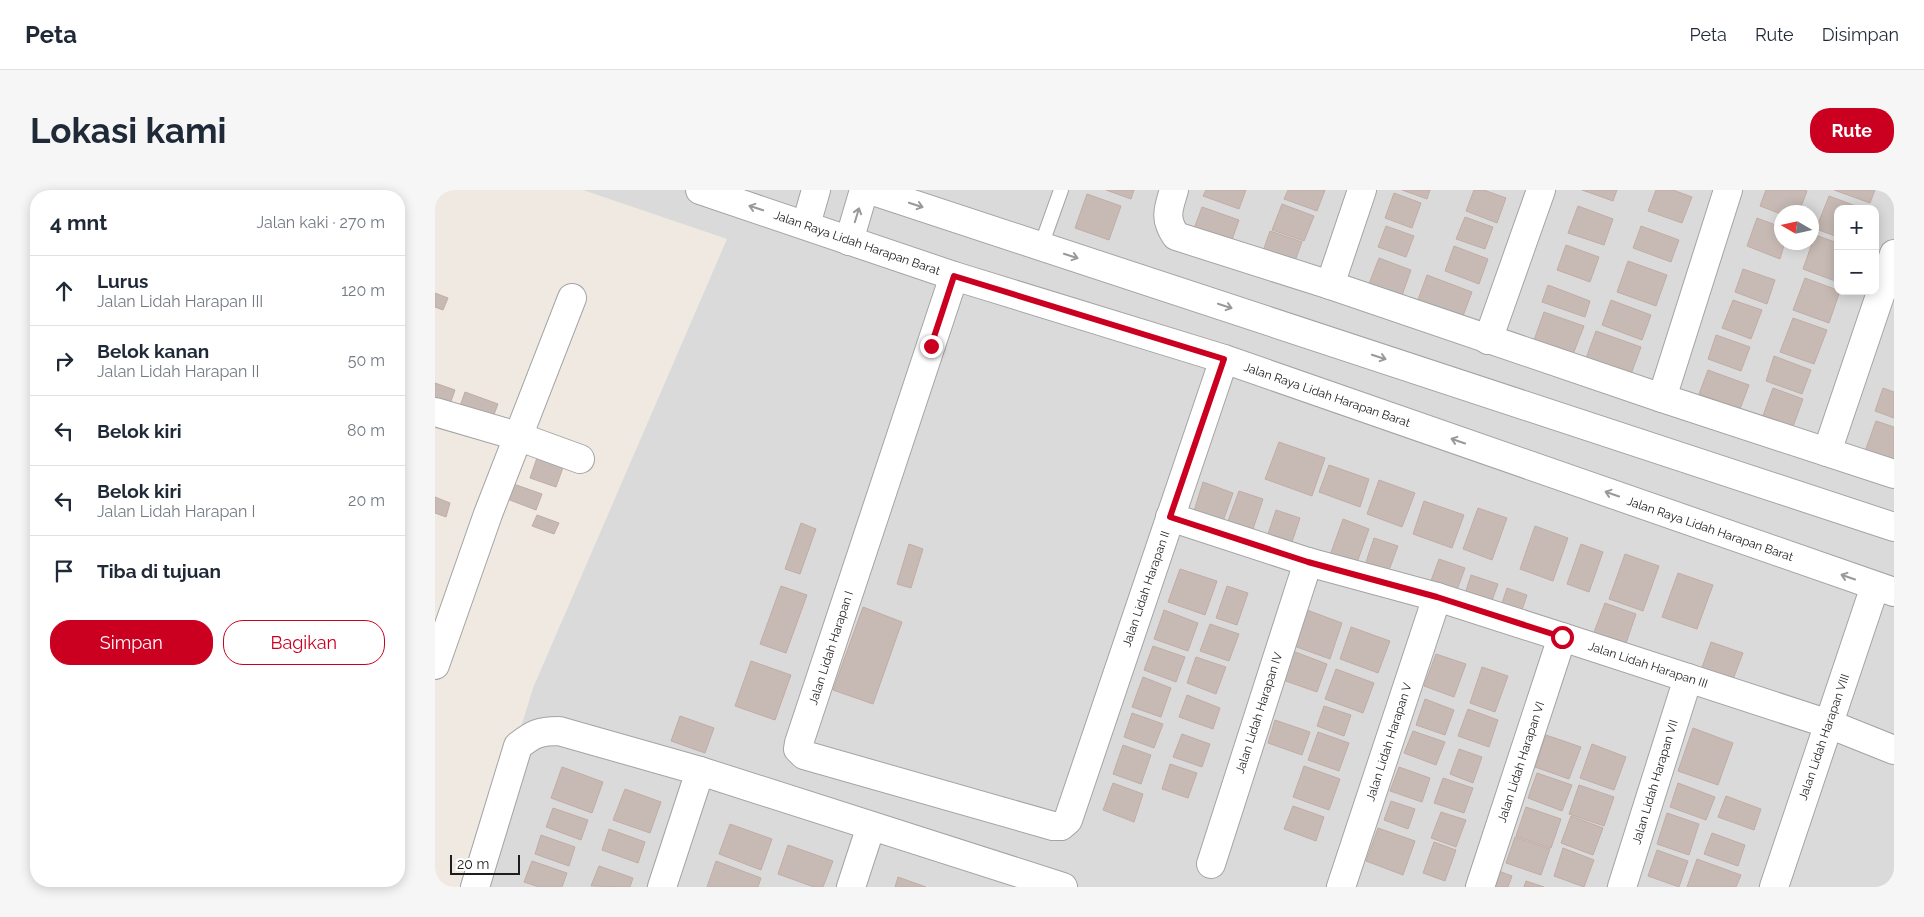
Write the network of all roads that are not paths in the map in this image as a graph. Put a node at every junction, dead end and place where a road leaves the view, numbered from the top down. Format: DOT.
graph roads {
  1 [pos="700,190"];
  2 [pos="816,190"];
  3 [pos="864,190"];
  4 [pos="870,190"];
  5 [pos="1061,190"];
  6 [pos="1174,190"];
  7 [pos="1362,190"];
  8 [pos="1541,190"];
  9 [pos="1728,190"];
  10 [pos="806,225"];
  11 [pos="849,241"];
  12 [pos="1041,246"];
  13 [pos="1894,254"];
  14 [pos="954,276"];
  15 [pos="1330,285"];
  16 [pos="572,298"];
  17 [pos="1488,340"];
  18 [pos="1224,359"];
  19 [pos="1662,398"];
  20 [pos="435,412"];
  21 [pos="517,436"];
  22 [pos="1827,452"];
  23 [pos="580,459"];
  24 [pos="1894,474"];
  25 [pos="1170,517"];
  26 [pos="1894,527"];
  27 [pos="1308,562"];
  28 [pos="1884,589"];
  29 [pos="1437,597"];
  30 [pos="1562,637"];
  31 [pos="435,665"];
  32 [pos="1688,678"];
  33 [pos="1829,724"];
  34 [pos="1894,750"];
  35 [pos="700,771"];
  36 [pos="1068,820"];
  37 [pos="871,826"];
  38 [pos="1211,864"];
  39 [pos="1035,883"];
  40 [pos="475,887"];
  41 [pos="662,887"];
  42 [pos="851,887"];
  43 [pos="1063,887"];
  44 [pos="1341,887"];
  45 [pos="1480,887"];
  46 [pos="1623,887"];
  47 [pos="1774,887"];
  10 -- 1 [label="street, Jalan Raya Lidah Harapan Barat, one-way"];
  2 -- 10 [label="street"];
  11 -- 3 [label="street, one-way"];
  4 -- 12 [label="street, one-way"];
  5 -- 12 [label="lane"];
  6 -- 15 [label="street"];
  7 -- 15 [label="street"];
  8 -- 17 [label="street"];
  9 -- 19 [label="street"];
  10 -- 11 [label="street, Jalan Raya Lidah Harapan Barat"];
  11 -- 14 [label="street, Jalan Raya Lidah Harapan Barat"];
  12 -- 26 [label="street, one-way"];
  13 -- 22 [label="street"];
  14 -- 18 [label="street, Jalan Raya Lidah Harapan Barat"];
  14 -- 36 [label="street, Jalan Lidah Harapan I"];
  15 -- 17 [label="street"];
  16 -- 21 [label="street"];
  17 -- 19 [label="street"];
  18 -- 25 [label="street, Jalan Lidah Harapan II"];
  28 -- 18 [label="street, Jalan Raya Lidah Harapan Barat, one-way"];
  19 -- 22 [label="street"];
  20 -- 21 [label="street"];
  21 -- 23 [label="street"];
  21 -- 31 [label="street"];
  22 -- 24 [label="street"];
  25 -- 27 [label="street, Jalan Lidah Harapan III"];
  25 -- 36 [label="street, Jalan Lidah Harapan II"];
  27 -- 29 [label="street, Jalan Lidah Harapan III"];
  27 -- 38 [label="street, Jalan Lidah Harapan IV"];
  28 -- 33 [label="street, Jalan Lidah Harapan VIII"];
  29 -- 30 [label="street, Jalan Lidah Harapan III"];
  29 -- 44 [label="street, Jalan Lidah Harapan V"];
  30 -- 32 [label="street, Jalan Lidah Harapan III"];
  30 -- 45 [label="street, Jalan Lidah Harapan VI"];
  32 -- 33 [label="street, Jalan Lidah Harapan III"];
  32 -- 46 [label="street, Jalan Lidah Harapan VII"];
  33 -- 34 [label="street, Jalan Lidah Harapan III"];
  33 -- 47 [label="street, Jalan Lidah Harapan VIII"];
  35 -- 37 [label="street"];
  35 -- 40 [label="street"];
  35 -- 41 [label="street"];
  37 -- 39 [label="street"];
  37 -- 42 [label="street"];
  39 -- 43 [label="street"];
}
